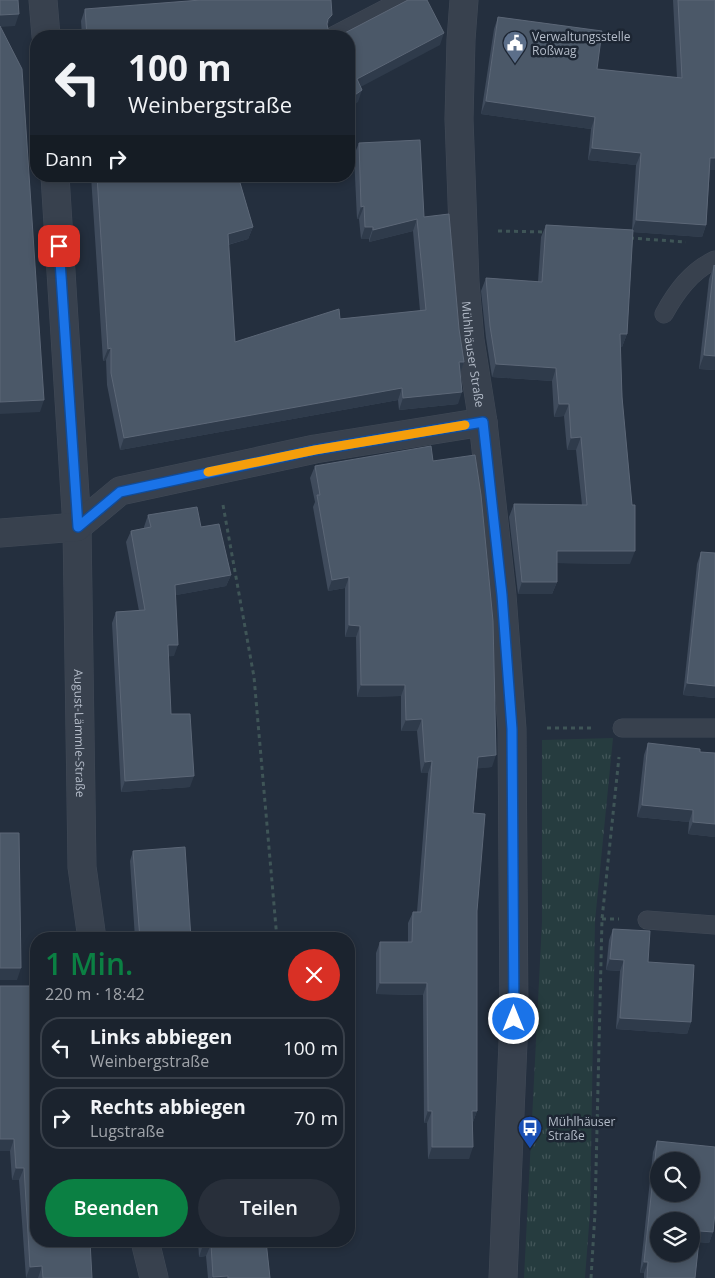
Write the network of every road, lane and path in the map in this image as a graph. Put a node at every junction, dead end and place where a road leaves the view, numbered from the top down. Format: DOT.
graph roads {
  1 [pos="43,0"];
  2 [pos="402,0"];
  3 [pos="464,0"];
  4 [pos="46,30"];
  5 [pos="344,30"];
  6 [pos="55,182"];
  7 [pos="522,230"];
  8 [pos="550,233"];
  9 [pos="623,238"];
  10 [pos="712,261"];
  11 [pos="664,314"];
  12 [pos="483,422"];
  13 [pos="215,470"];
  14 [pos="78,527"];
  15 [pos="0,533"];
  16 [pos="543,728"];
  17 [pos="572,728"];
  18 [pos="622,728"];
  19 [pos="715,728"];
  20 [pos="647,920"];
  21 [pos="715,924"];
  22 [pos="91,932"];
  23 [pos="276,932"];
  24 [pos="146,1247"];
  25 [pos="154,1278"];
  26 [pos="502,1278"];
  27 [pos="591,1278"];
  1 -- 4 [label="street"];
  2 -- 5 [label="lane"];
  3 -- 12 [label="street, Mühlhäuser Straße"];
  6 -- 14 [label="street, August-Lämmle-Straße"];
  7 -- 8 [label="path"];
  9 -- 10 [label="path"];
  10 -- 11 [label="lane"];
  12 -- 13 [label="street"];
  12 -- 26 [label="street, Mühlhäuser Straße"];
  13 -- 14 [label="street"];
  13 -- 23 [label="path"];
  14 -- 15 [label="street"];
  14 -- 22 [label="street, August-Lämmle-Straße"];
  16 -- 17 [label="path"];
  18 -- 19 [label="lane"];
  18 -- 27 [label="path"];
  20 -- 21 [label="lane"];
  24 -- 25 [label="street"];
}
